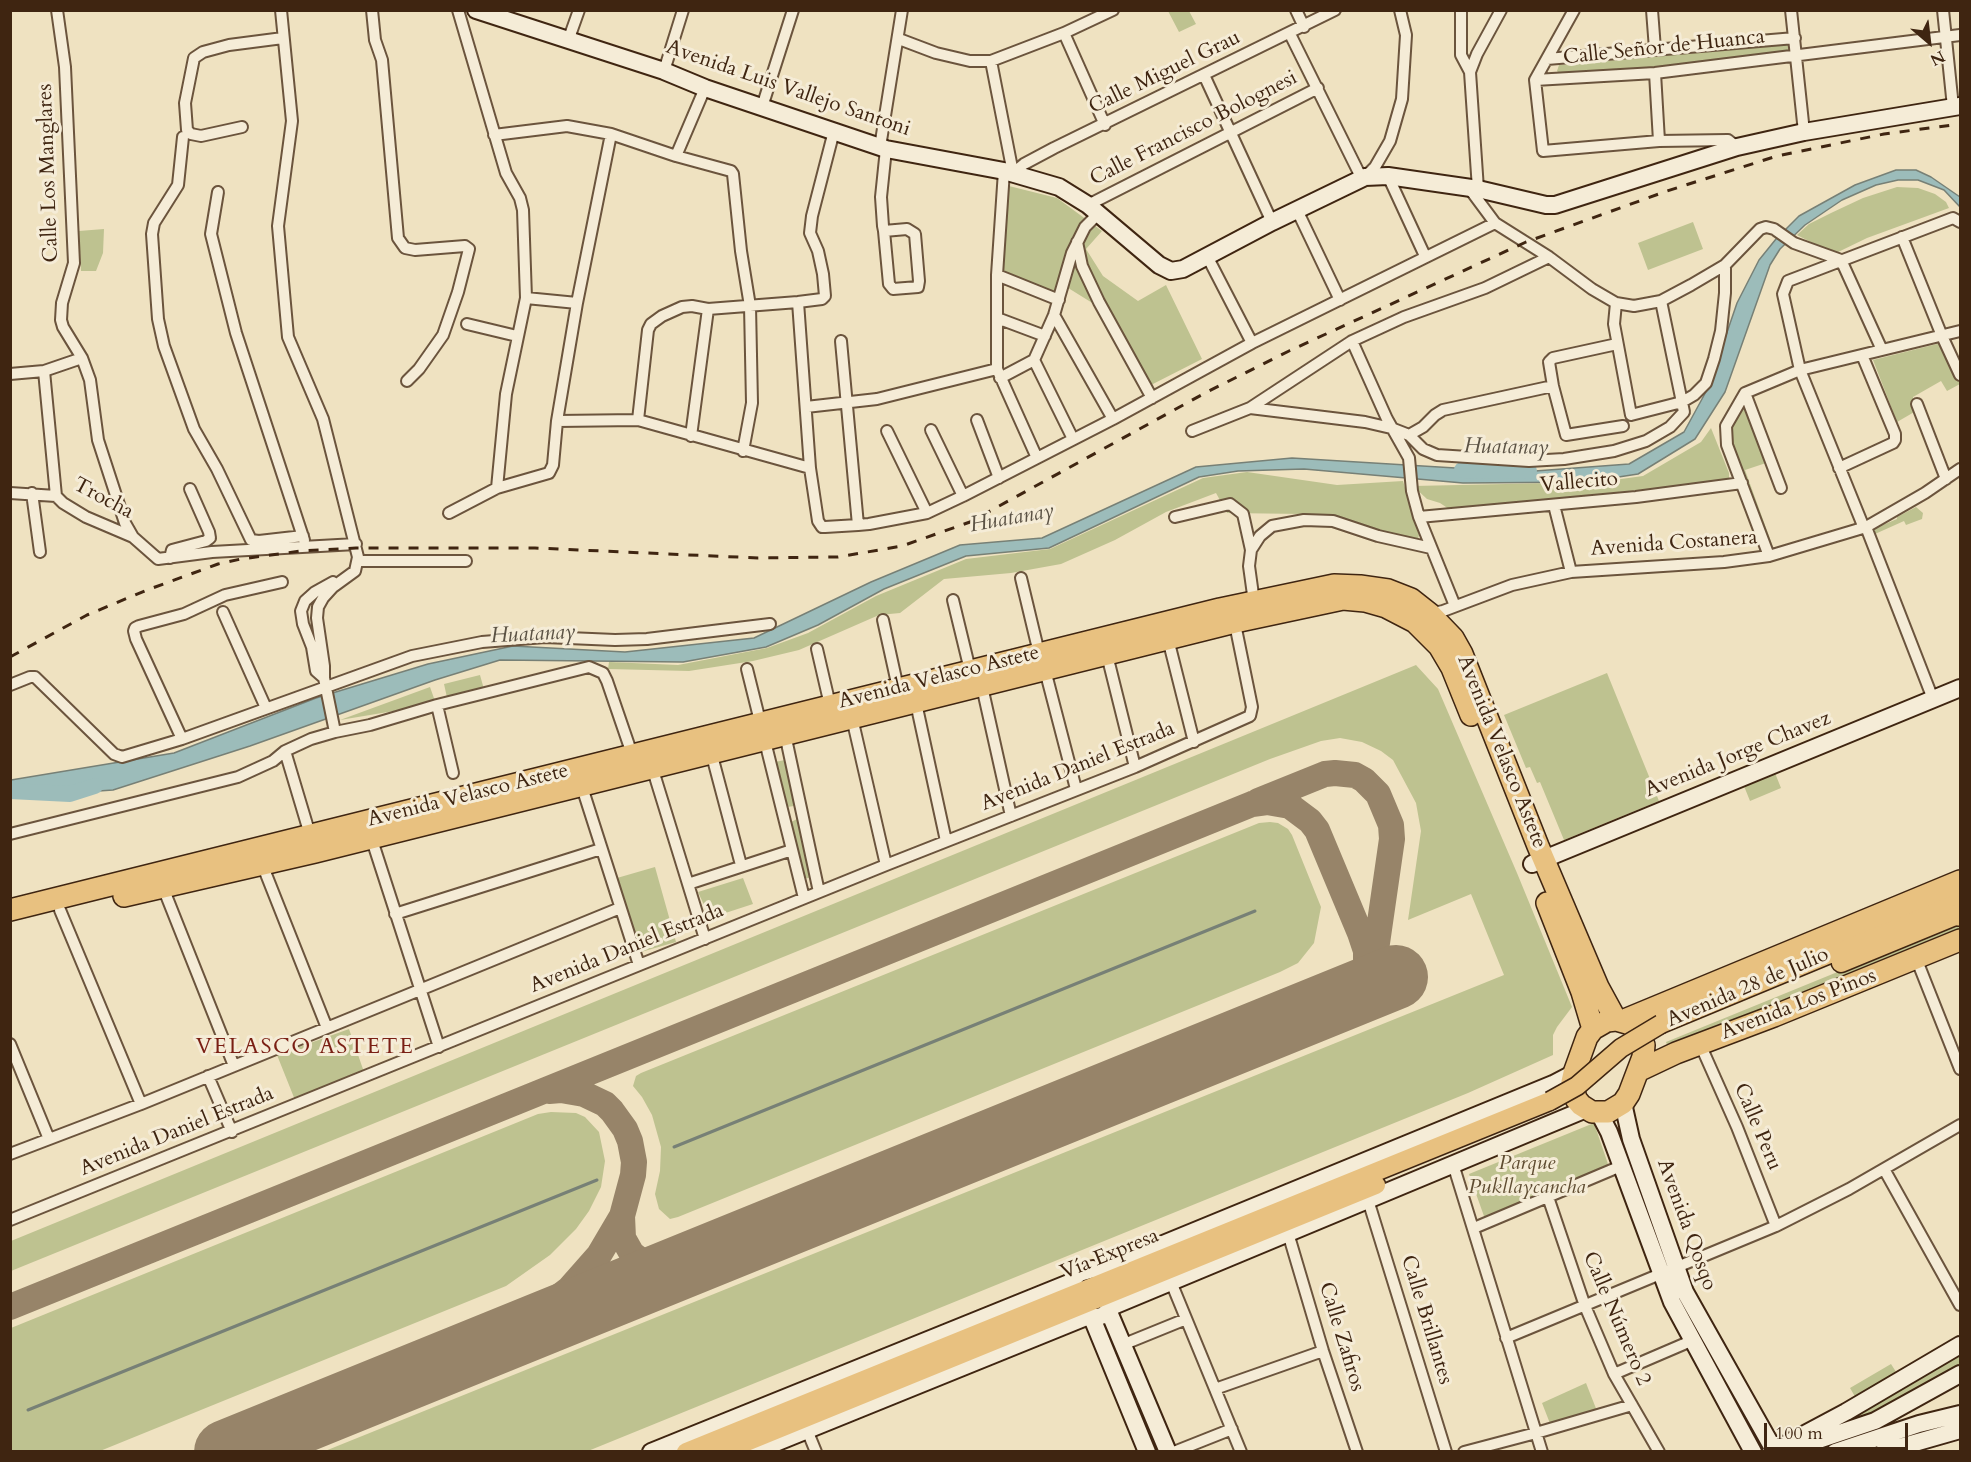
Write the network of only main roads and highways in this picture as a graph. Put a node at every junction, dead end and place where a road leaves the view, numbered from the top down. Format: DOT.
graph roads {
  1 [pos="1233,614"];
  2 [pos="1422,618"];
  3 [pos="1042,662"];
  4 [pos="977,675"];
  5 [pos="762,731"];
  6 [pos="580,777"];
  7 [pos="312,843"];
  8 [pos="1538,861"];
  9 [pos="160,880"];
  10 [pos="1960,880"];
  11 [pos="10,910"];
  12 [pos="1960,911"];
  13 [pos="10,923"];
  14 [pos="1960,940"];
  15 [pos="1619,1020"];
  16 [pos="1593,1029"];
  17 [pos="1638,1071"];
  18 [pos="1552,1106"];
  19 [pos="825,1381"];
  20 [pos="861,1388"];
  21 [pos="840,1416"];
  22 [pos="730,1419"];
  23 [pos="694,1448"];
  24 [pos="722,1452"];
  1 -- 2 [label="highway, Avenida Velasco Astete"];
  1 -- 2 [label="highway, Avenida Velasco Astete"];
  1 -- 3 [label="highway, Avenida Velasco Astete"];
  1 -- 3 [label="highway, Avenida Velasco Astete"];
  2 -- 8 [label="highway, Avenida Velasco Astete"];
  3 -- 4 [label="highway, Avenida Velasco Astete"];
  4 -- 5 [label="highway, Avenida Velasco Astete"];
  4 -- 5 [label="highway, Avenida Velasco Astete"];
  5 -- 6 [label="highway, Avenida Velasco Astete"];
  5 -- 6 [label="highway, Avenida Velasco Astete"];
  6 -- 7 [label="highway, Avenida Velasco Astete"];
  6 -- 7 [label="highway, Avenida Velasco Astete"];
  7 -- 9 [label="highway, Avenida Velasco Astete"];
  7 -- 9 [label="highway, Avenida Velasco Astete"];
  8 -- 15 [label="highway, Avenida Velasco Astete"];
  8 -- 16 [label="highway, Avenida Velasco Astete"];
  9 -- 11 [label="highway, Avenida Velasco Astete"];
  9 -- 13 [label="highway, Avenida Velasco Astete"];
  10 -- 15 [label="highway, Avenida 28 de Julio"];
  12 -- 18 [label="main road, Avenida 28 de Julio, bridge"];
  14 -- 17 [label="highway, Avenida Los Pinos"];
  15 -- 16 [label="highway"];
  15 -- 17 [label="highway"];
  16 -- 17 [label="highway"];
  18 -- 20 [label="main road, Vía Expresa"];
  19 -- 20 [label="main road"];
  20 -- 21 [label="main road"];
  20 -- 23 [label="main road, Vía Expresa"];
  20 -- 24 [label="main road, Vía Expresa"];
  22 -- 23 [label="main road"];
}
